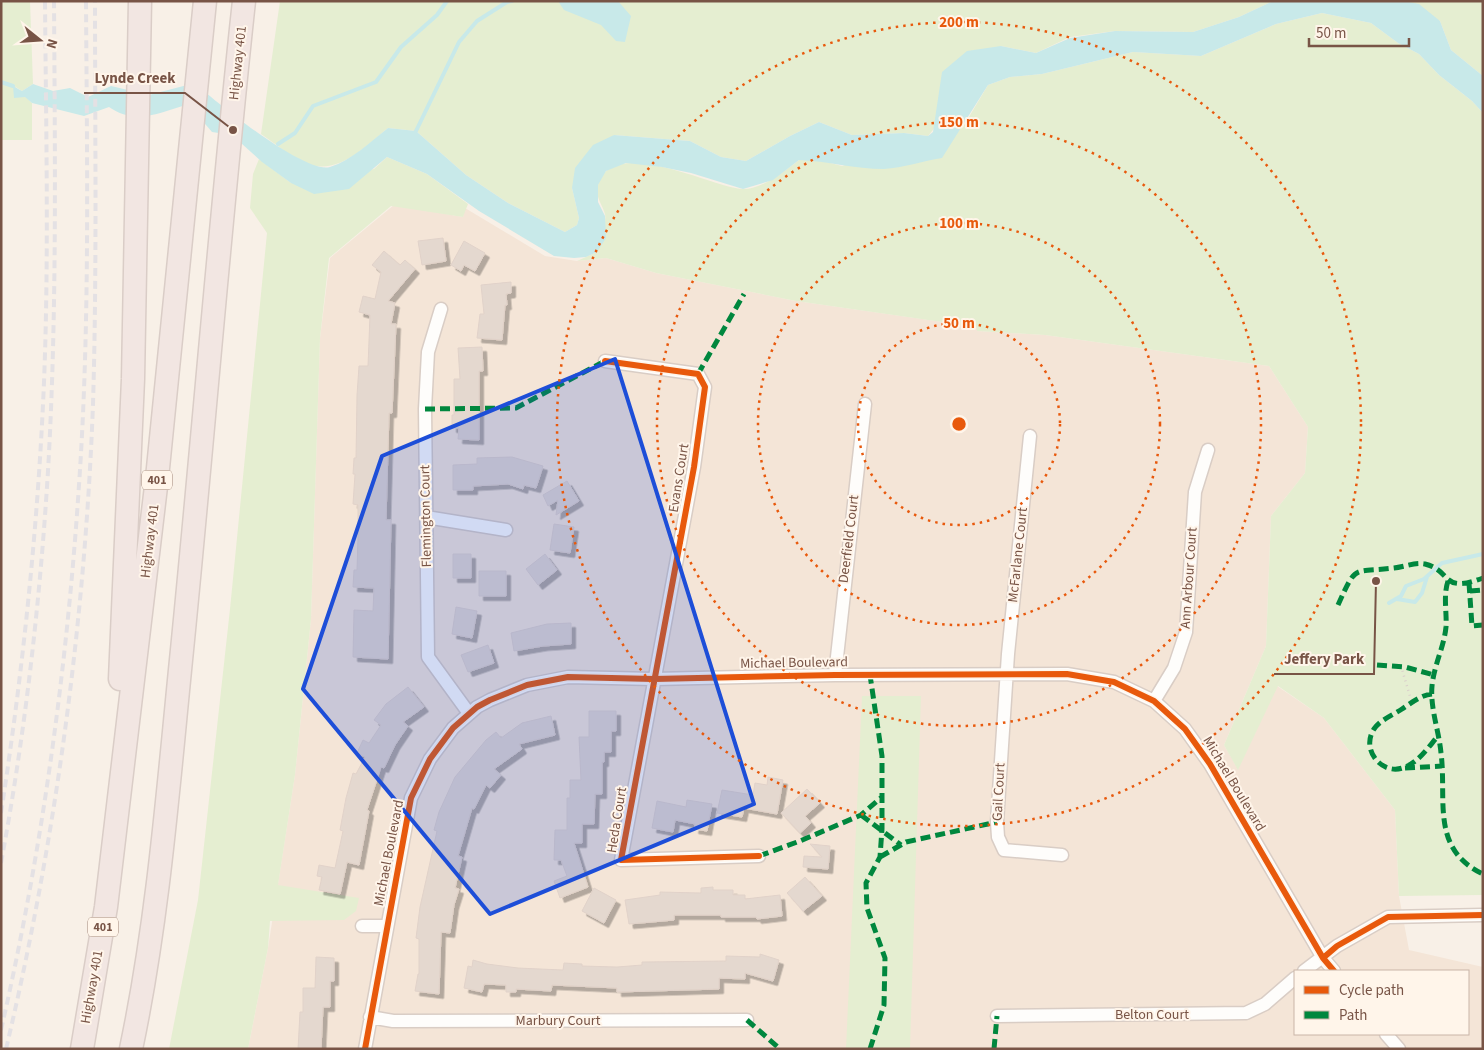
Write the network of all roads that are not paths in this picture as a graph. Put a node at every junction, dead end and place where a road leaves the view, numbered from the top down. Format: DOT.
graph roads {
  1 [pos="140,1"];
  2 [pos="205,1"];
  3 [pos="244,1"];
  4 [pos="441,309"];
  5 [pos="605,361"];
  6 [pos="865,404"];
  7 [pos="1030,436"];
  8 [pos="1208,450"];
  9 [pos="426,517"];
  10 [pos="506,530"];
  11 [pos="1007,674"];
  12 [pos="834,675"];
  13 [pos="654,679"];
  14 [pos="1154,701"];
  15 [pos="468,712"];
  16 [pos="118,805"];
  17 [pos="1062,855"];
  18 [pos="759,856"];
  19 [pos="1483,915"];
  20 [pos="362,926"];
  21 [pos="387,926"];
  22 [pos="1323,958"];
  23 [pos="1305,970"];
  24 [pos="1333,970"];
  25 [pos="1294,979"];
  26 [pos="997,1016"];
  27 [pos="370,1017"];
  28 [pos="747,1020"];
  29 [pos="1387,1035"];
  30 [pos="82,1049"];
  31 [pos="131,1049"];
  32 [pos="365,1049"];
  33 [pos="1399,1049"];
  1 -- 16 [label="highway"];
  2 -- 16 [label="highway, Highway 401 / 401"];
  3 -- 31 [label="highway, Highway 401"];
  4 -- 9 [label="street, Flemington Court"];
  5 -- 13 [label="street, Evans Court"];
  6 -- 12 [label="street, Deerfield Court"];
  7 -- 11 [label="street, McFarlane Court"];
  8 -- 14 [label="street, Ann Arbour Court"];
  9 -- 10 [label="street"];
  9 -- 15 [label="street, Flemington Court"];
  11 -- 12 [label="street, Michael Boulevard"];
  11 -- 14 [label="street, Michael Boulevard"];
  11 -- 17 [label="street, Gail Court"];
  12 -- 13 [label="street, Michael Boulevard"];
  13 -- 15 [label="street, Michael Boulevard"];
  13 -- 18 [label="street, Heda Court"];
  14 -- 22 [label="street, Michael Boulevard"];
  15 -- 21 [label="street, Michael Boulevard"];
  16 -- 30 [label="highway, Highway 401 / 401"];
  19 -- 22 [label="street"];
  20 -- 21 [label="street"];
  21 -- 27 [label="street, Michael Boulevard"];
  22 -- 23 [label="street"];
  22 -- 24 [label="street, Michael Boulevard"];
  25 -- 26 [label="street, Belton Court"];
  27 -- 28 [label="street, Marbury Court"];
  27 -- 32 [label="street, Michael Boulevard"];
  29 -- 33 [label="street"];
}
